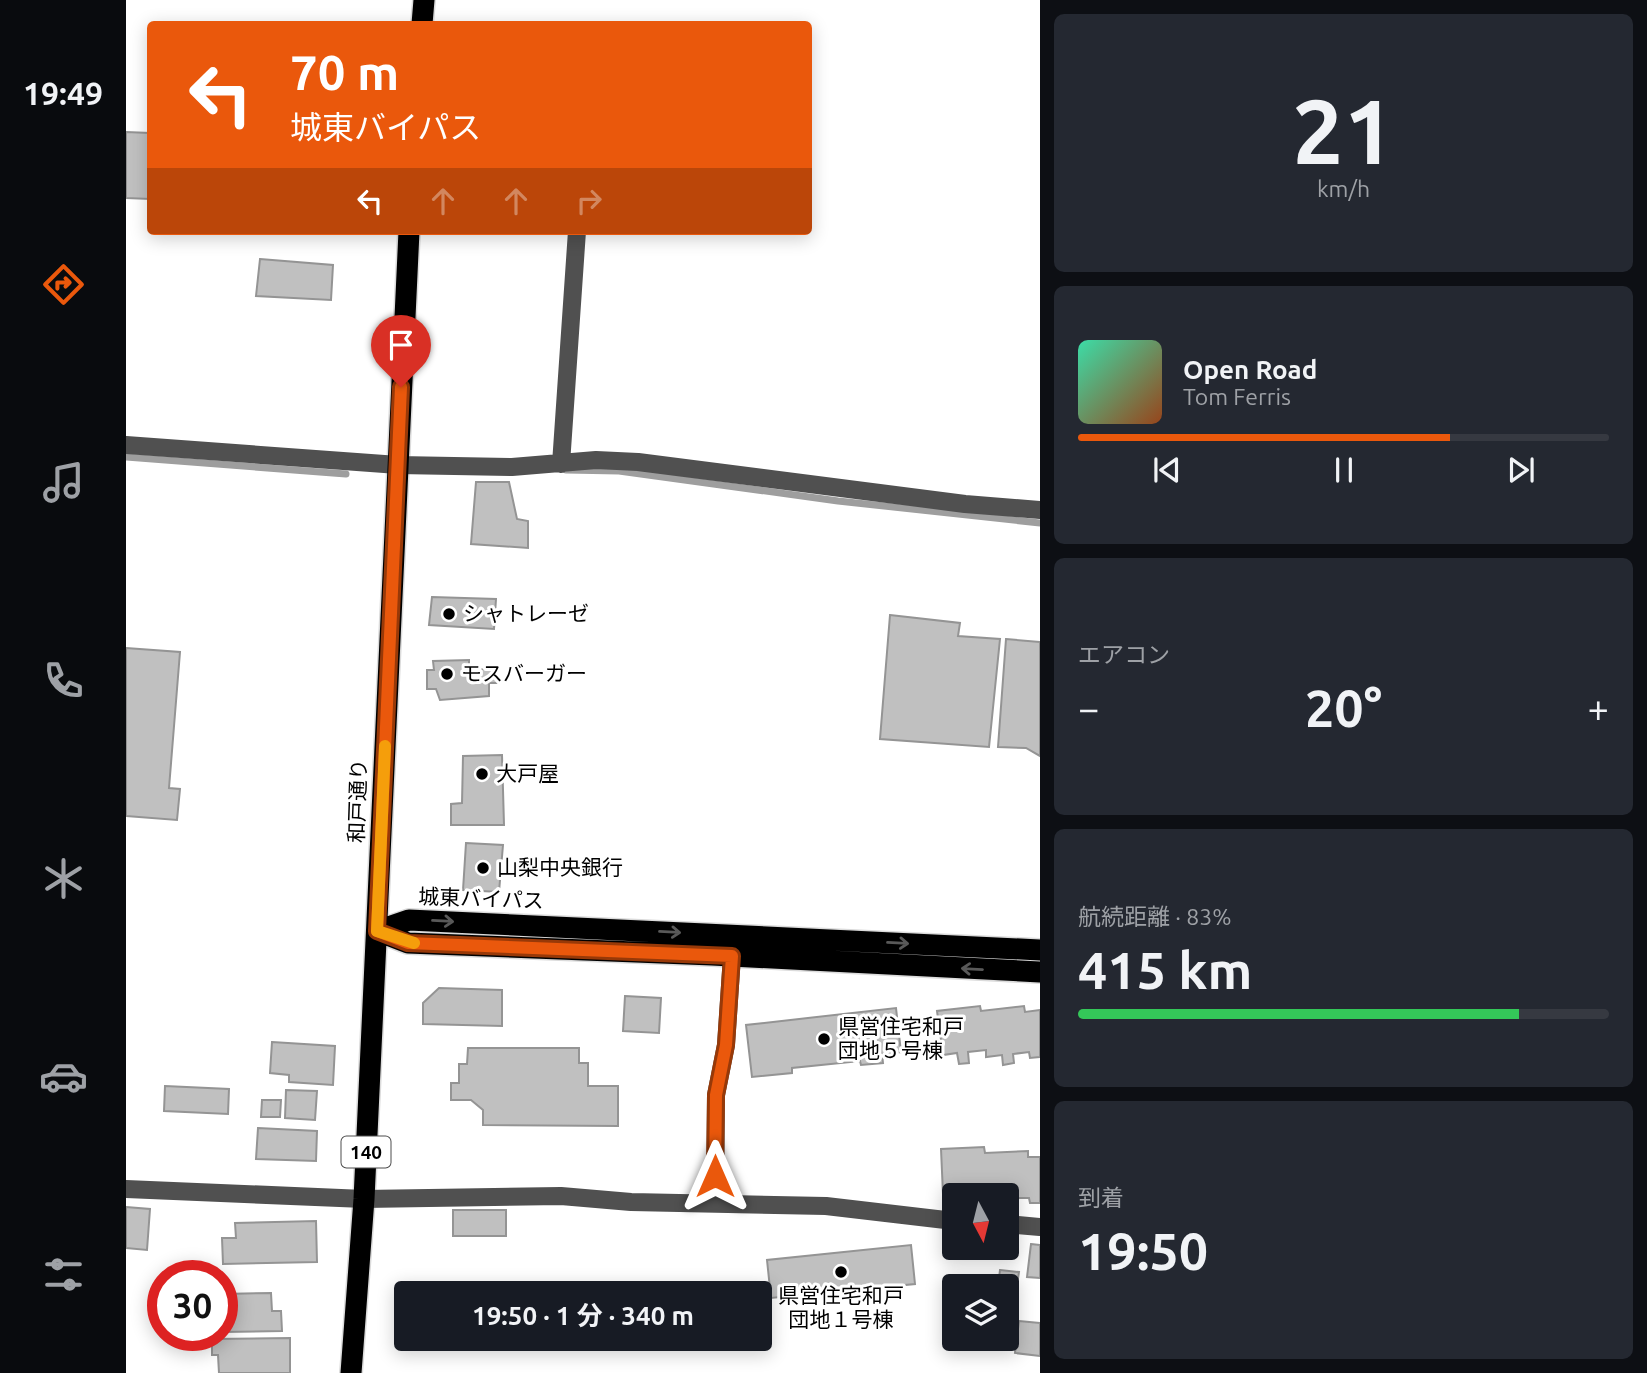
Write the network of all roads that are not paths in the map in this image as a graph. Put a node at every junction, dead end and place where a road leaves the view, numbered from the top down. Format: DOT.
graph roads {
  1 [pos="424,0"];
  2 [pos="422,21"];
  3 [pos="409,235"];
  4 [pos="577,235"];
  5 [pos="126,446"];
  6 [pos="561,464"];
  7 [pos="398,465"];
  8 [pos="1040,510"];
  9 [pos="377,931"];
  10 [pos="1040,950"];
  11 [pos="732,956"];
  12 [pos="1040,972"];
  13 [pos="126,1189"];
  14 [pos="363,1199"];
  15 [pos="715,1203"];
  16 [pos="942,1220"];
  17 [pos="1019,1225"];
  18 [pos="1040,1227"];
  19 [pos="351,1373"];
  1 -- 2 [label="highway"];
  3 -- 7 [label="highway, 和戸通り / 140"];
  4 -- 6 [label="street"];
  5 -- 7 [label="street"];
  6 -- 7 [label="street"];
  6 -- 8 [label="street"];
  7 -- 9 [label="highway, 和戸通り / 140"];
  9 -- 10 [label="highway, 城東バイパス, one-way"];
  9 -- 11 [label="highway"];
  9 -- 14 [label="highway, 和戸通り / 140"];
  12 -- 11 [label="highway, one-way"];
  11 -- 15 [label="street"];
  13 -- 14 [label="street"];
  14 -- 15 [label="street"];
  14 -- 19 [label="highway, 和戸通り / 140"];
  15 -- 16 [label="street"];
  17 -- 18 [label="street"];
}
